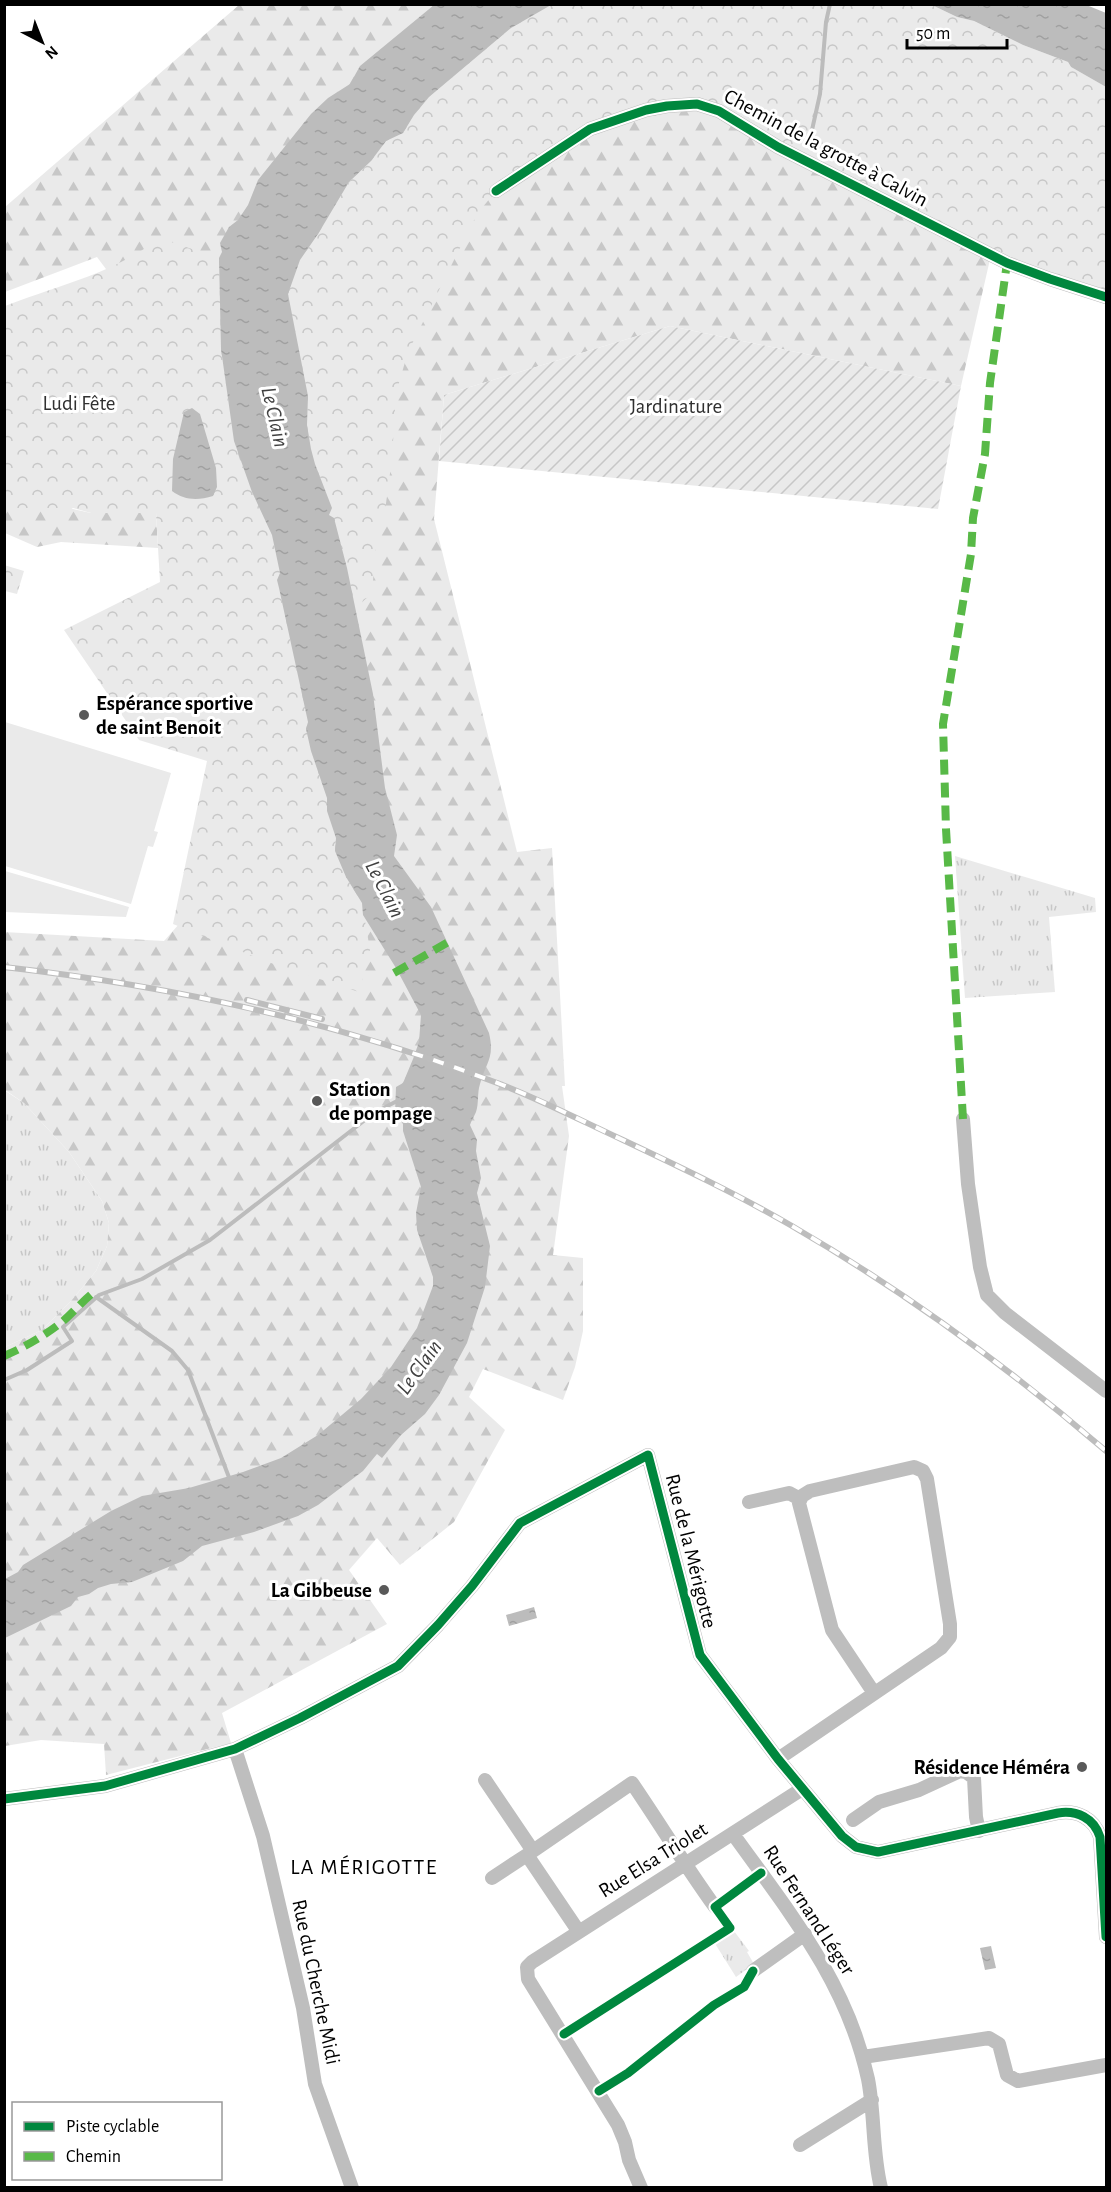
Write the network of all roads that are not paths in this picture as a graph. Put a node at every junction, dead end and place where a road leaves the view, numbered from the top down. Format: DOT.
graph roads {
  1 [pos="496,191"];
  2 [pos="1107,297"];
  3 [pos="963,1119"];
  4 [pos="1107,1391"];
  5 [pos="800,1499"];
  6 [pos="749,1502"];
  7 [pos="874,1693"];
  8 [pos="235,1749"];
  9 [pos="778,1759"];
  10 [pos="485,1780"];
  11 [pos="802,1789"];
  12 [pos="4,1800"];
  13 [pos="853,1820"];
  14 [pos="1102,1825"];
  15 [pos="979,1831"];
  16 [pos="733,1834"];
  17 [pos="530,1853"];
  18 [pos="684,1864"];
  19 [pos="492,1878"];
  20 [pos="715,1907"];
  21 [pos="579,1932"];
  22 [pos="805,1934"];
  23 [pos="1107,1936"];
  24 [pos="753,1971"];
  25 [pos="863,2057"];
  26 [pos="1107,2065"];
  27 [pos="872,2100"];
  28 [pos="800,2145"];
  29 [pos="352,2187"];
  30 [pos="641,2187"];
  31 [pos="881,2187"];
  1 -- 2 [label="street, Chemin de la grotte à Calvin"];
  3 -- 4 [label="street"];
  5 -- 6 [label="street"];
  5 -- 7 [label="street"];
  5 -- 7 [label="street"];
  7 -- 9 [label="street"];
  8 -- 9 [label="street, Rue de la Mérigotte"];
  8 -- 12 [label="street, Rue de la Mérigotte"];
  8 -- 29 [label="street, Rue du Cherche Midi"];
  9 -- 11 [label="street, Rue de la Mérigotte"];
  10 -- 17 [label="street"];
  11 -- 15 [label="street, Rue de la Mérigotte"];
  11 -- 16 [label="street, Rue Elsa Triolet"];
  13 -- 15 [label="street"];
  14 -- 15 [label="street, Rue de la Mérigotte"];
  14 -- 23 [label="street, Rue de la Mérigotte"];
  16 -- 18 [label="street, Rue Elsa Triolet"];
  16 -- 22 [label="street, Rue Fernand Léger"];
  17 -- 18 [label="street"];
  17 -- 19 [label="street"];
  17 -- 21 [label="street"];
  18 -- 20 [label="street"];
  18 -- 21 [label="street, Rue Elsa Triolet"];
  21 -- 30 [label="street, Rue Elsa Triolet"];
  22 -- 24 [label="street"];
  22 -- 25 [label="street, Rue Fernand Léger"];
  25 -- 26 [label="street"];
  25 -- 27 [label="street, Rue Fernand Léger"];
  27 -- 28 [label="street"];
  27 -- 31 [label="street, Rue Fernand Léger"];
}
